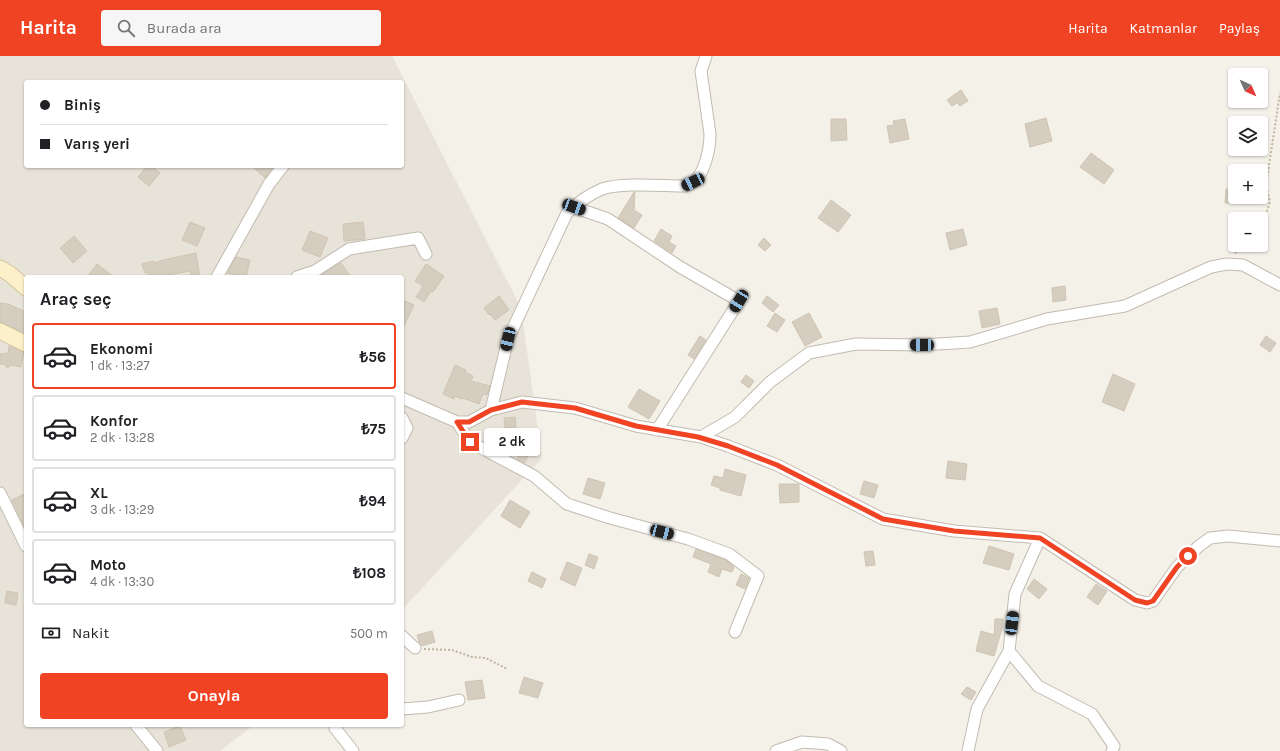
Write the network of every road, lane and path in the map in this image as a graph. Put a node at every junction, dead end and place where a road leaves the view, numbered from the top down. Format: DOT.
graph roads {
  1 [pos="706,56"];
  2 [pos="1280,93"];
  3 [pos="281,168"];
  4 [pos="574,207"];
  5 [pos="1267,212"];
  6 [pos="426,254"];
  7 [pos="0,268"];
  8 [pos="218,275"];
  9 [pos="303,275"];
  10 [pos="1280,285"];
  11 [pos="24,286"];
  12 [pos="0,331"];
  13 [pos="24,343"];
  14 [pos="404,399"];
  15 [pos="491,410"];
  16 [pos="404,422"];
  17 [pos="457,422"];
  18 [pos="658,430"];
  19 [pos="404,434"];
  20 [pos="701,437"];
  21 [pos="0,493"];
  22 [pos="1040,538"];
  23 [pos="1280,541"];
  24 [pos="24,542"];
  25 [pos="735,632"];
  26 [pos="404,638"];
  27 [pos="414,648"];
  28 [pos="1009,652"];
  29 [pos="507,669"];
  30 [pos="459,700"];
  31 [pos="404,709"];
  32 [pos="138,727"];
  33 [pos="335,727"];
  34 [pos="157,751"];
  35 [pos="353,751"];
  36 [pos="776,751"];
  37 [pos="842,751"];
  38 [pos="968,751"];
  39 [pos="1112,751"];
  1 -- 4 [label="street"];
  2 -- 5 [label="path"];
  3 -- 8 [label="street"];
  4 -- 15 [label="street"];
  4 -- 18 [label="street"];
  6 -- 9 [label="street"];
  7 -- 11 [label="street"];
  10 -- 20 [label="street"];
  12 -- 13 [label="street"];
  14 -- 17 [label="street"];
  15 -- 17 [label="street"];
  15 -- 18 [label="street"];
  16 -- 19 [label="street"];
  17 -- 25 [label="street"];
  18 -- 20 [label="street"];
  20 -- 22 [label="street"];
  21 -- 24 [label="street"];
  22 -- 23 [label="street"];
  22 -- 28 [label="street"];
  26 -- 27 [label="street"];
  27 -- 29 [label="path"];
  28 -- 38 [label="street"];
  28 -- 39 [label="street"];
  30 -- 31 [label="street"];
  32 -- 34 [label="street"];
  33 -- 35 [label="street"];
  36 -- 37 [label="street"];
}
